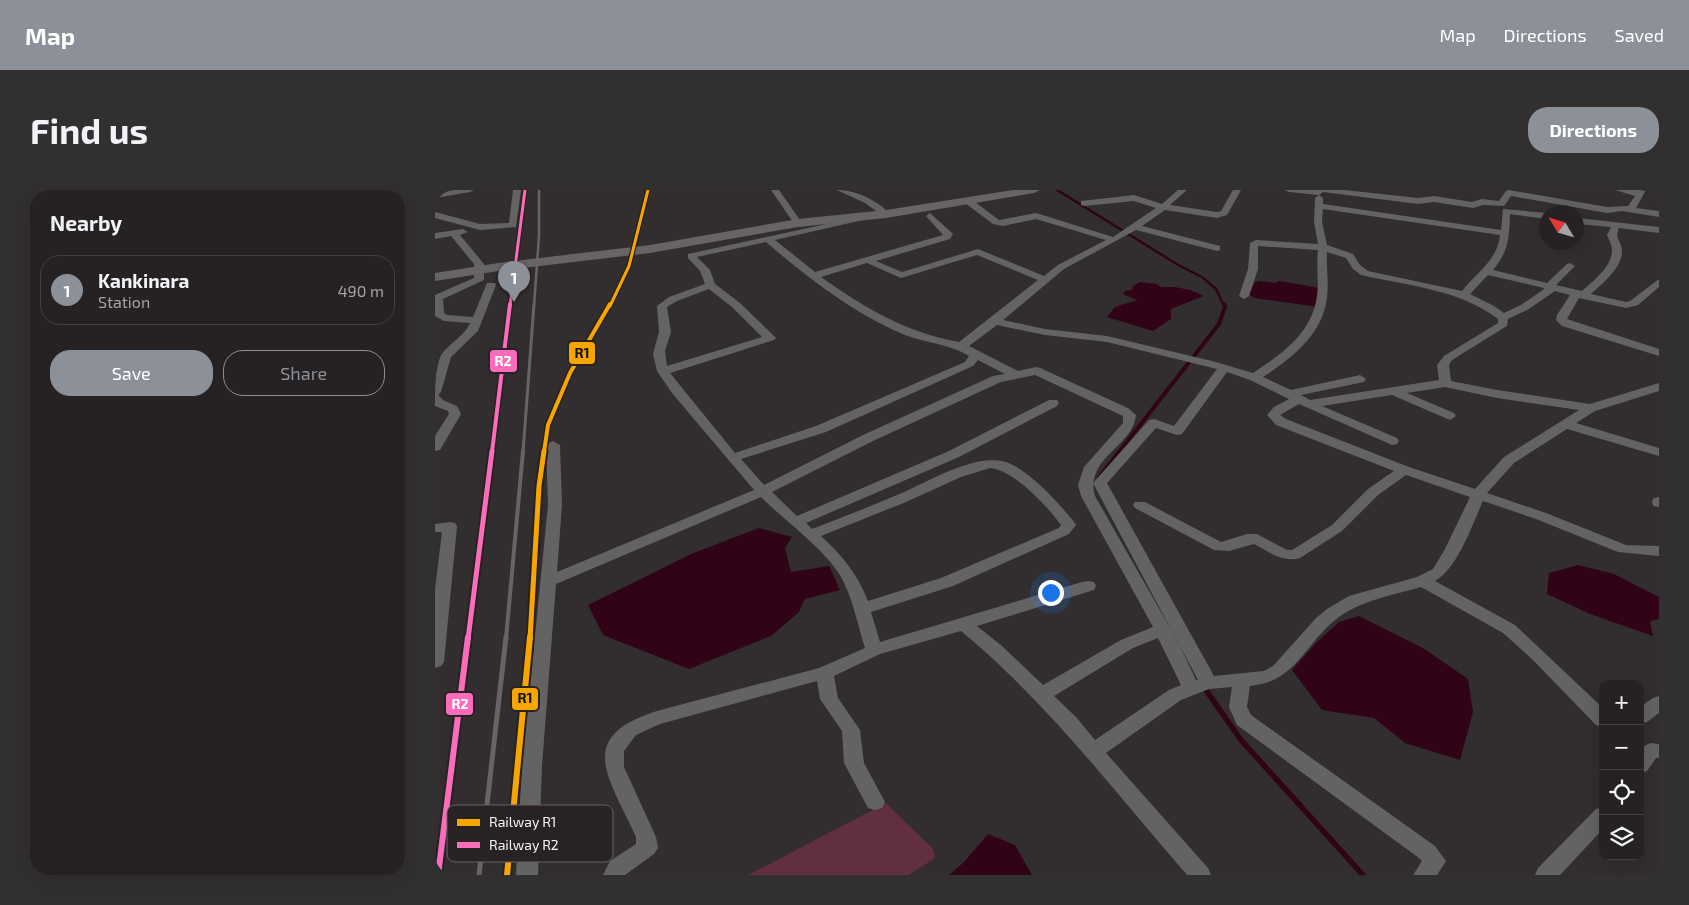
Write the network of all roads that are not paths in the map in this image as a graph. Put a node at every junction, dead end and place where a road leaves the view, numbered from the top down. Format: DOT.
graph roads {
  1 [pos="470,190"];
  2 [pos="517,190"];
  3 [pos="775,190"];
  4 [pos="841,190"];
  5 [pos="1035,190"];
  6 [pos="1120,190"];
  7 [pos="1183,190"];
  8 [pos="1237,190"];
  9 [pos="1289,190"];
  10 [pos="1499,190"];
  11 [pos="1619,190"];
  12 [pos="1143,191"];
  13 [pos="1322,191"];
  14 [pos="1641,192"];
  15 [pos="1509,193"];
  16 [pos="435,195"];
  17 [pos="1138,199"];
  18 [pos="968,201"];
  19 [pos="1084,203"];
  20 [pos="1166,205"];
  21 [pos="1319,206"];
  22 [pos="1631,209"];
  23 [pos="886,214"];
  24 [pos="1659,214"];
  25 [pos="435,215"];
  26 [pos="1539,215"];
  27 [pos="930,216"];
  28 [pos="866,217"];
  29 [pos="1584,222"];
  30 [pos="798,223"];
  31 [pos="1616,226"];
  32 [pos="490,228"];
  33 [pos="1657,230"];
  34 [pos="1505,233"];
  35 [pos="453,234"];
  36 [pos="1125,234"];
  37 [pos="435,236"];
  38 [pos="769,239"];
  39 [pos="1659,242"];
  40 [pos="1217,248"];
  41 [pos="1323,248"];
  42 [pos="867,260"];
  43 [pos="1570,266"];
  44 [pos="1485,271"];
  45 [pos="813,276"];
  46 [pos="435,277"];
  47 [pos="1046,280"];
  48 [pos="1659,282"];
  49 [pos="710,284"];
  50 [pos="491,285"];
  51 [pos="1550,287"];
  52 [pos="1464,295"];
  53 [pos="1579,295"];
  54 [pos="1244,296"];
  55 [pos="435,298"];
  56 [pos="1503,318"];
  57 [pos="476,320"];
  58 [pos="995,321"];
  59 [pos="961,346"];
  60 [pos="1659,353"];
  61 [pos="975,355"];
  62 [pos="1224,368"];
  63 [pos="663,371"];
  64 [pos="1017,374"];
  65 [pos="1254,377"];
  66 [pos="1360,379"];
  67 [pos="1445,383"];
  68 [pos="1659,387"];
  69 [pos="1393,391"];
  70 [pos="435,392"];
  71 [pos="435,398"];
  72 [pos="1299,399"];
  73 [pos="1053,403"];
  74 [pos="1591,408"];
  75 [pos="1130,416"];
  76 [pos="1450,416"];
  77 [pos="1153,423"];
  78 [pos="1565,424"];
  79 [pos="1392,441"];
  80 [pos="553,445"];
  81 [pos="435,447"];
  82 [pos="1659,452"];
  83 [pos="732,458"];
  84 [pos="1404,470"];
  85 [pos="763,491"];
  86 [pos="1479,494"];
  87 [pos="1140,505"];
  88 [pos="796,522"];
  89 [pos="435,528"];
  90 [pos="810,535"];
  91 [pos="1659,552"];
  92 [pos="550,580"];
  93 [pos="1423,581"];
  94 [pos="1088,586"];
  95 [pos="861,609"];
  96 [pos="964,624"];
  97 [pos="1162,630"];
  98 [pos="874,650"];
  99 [pos="435,662"];
  100 [pos="824,672"];
  101 [pos="1242,680"];
  102 [pos="1199,685"];
  103 [pos="1042,694"];
  104 [pos="1659,703"];
  105 [pos="1644,714"];
  106 [pos="1599,716"];
  107 [pos="1094,750"];
  108 [pos="875,802"];
  109 [pos="530,805"];
  110 [pos="1599,819"];
  111 [pos="528,862"];
  112 [pos="527,875"];
  113 [pos="614,875"];
  114 [pos="1200,875"];
  115 [pos="1423,875"];
  116 [pos="1546,875"];
  1 -- 16 [label="street"];
  2 -- 32 [label="street"];
  3 -- 30 [label="street"];
  4 -- 23 [label="street"];
  5 -- 18 [label="main road"];
  6 -- 17 [label="street"];
  7 -- 20 [label="street"];
  8 -- 20 [label="street"];
  9 -- 13 [label="street"];
  10 -- 15 [label="street"];
  11 -- 14 [label="street"];
  12 -- 20 [label="street"];
  13 -- 15 [label="street"];
  13 -- 21 [label="street"];
  14 -- 22 [label="street"];
  15 -- 22 [label="street"];
  17 -- 19 [label="street"];
  17 -- 20 [label="street"];
  18 -- 23 [label="main road"];
  18 -- 36 [label="street"];
  20 -- 36 [label="street"];
  21 -- 34 [label="street"];
  21 -- 41 [label="street"];
  22 -- 24 [label="street"];
  23 -- 28 [label="main road"];
  25 -- 32 [label="street"];
  26 -- 34 [label="street"];
  27 -- 42 [label="street"];
  28 -- 30 [label="main road"];
  28 -- 38 [label="street"];
  29 -- 31 [label="street"];
  30 -- 46 [label="main road"];
  31 -- 33 [label="street"];
  31 -- 53 [label="street"];
  32 -- 35 [label="street"];
  33 -- 39 [label="street"];
  34 -- 44 [label="street"];
  35 -- 37 [label="street"];
  35 -- 55 [label="street"];
  36 -- 40 [label="street"];
  36 -- 47 [label="street"];
  38 -- 45 [label="street"];
  38 -- 49 [label="street"];
  41 -- 52 [label="street"];
  41 -- 54 [label="street"];
  41 -- 65 [label="street"];
  42 -- 45 [label="street"];
  42 -- 47 [label="street"];
  43 -- 51 [label="street"];
  44 -- 51 [label="street"];
  44 -- 52 [label="street"];
  45 -- 59 [label="street"];
  47 -- 58 [label="street"];
  48 -- 53 [label="street"];
  49 -- 63 [label="street"];
  49 -- 63 [label="street"];
  50 -- 57 [label="street"];
  51 -- 53 [label="street"];
  51 -- 56 [label="street"];
  52 -- 56 [label="street"];
  53 -- 60 [label="street"];
  55 -- 57 [label="street"];
  56 -- 67 [label="street"];
  57 -- 70 [label="street"];
  58 -- 59 [label="street"];
  58 -- 62 [label="street"];
  59 -- 61 [label="street"];
  61 -- 64 [label="street"];
  61 -- 83 [label="street"];
  62 -- 65 [label="street"];
  62 -- 77 [label="street"];
  63 -- 83 [label="street"];
  64 -- 75 [label="street"];
  64 -- 85 [label="street"];
  65 -- 72 [label="street"];
  66 -- 72 [label="street"];
  67 -- 69 [label="street"];
  67 -- 74 [label="street"];
  68 -- 74 [label="street"];
  69 -- 72 [label="street"];
  69 -- 76 [label="street"];
  71 -- 81 [label="street"];
  72 -- 79 [label="street"];
  72 -- 84 [label="street"];
  73 -- 88 [label="street"];
  74 -- 78 [label="street"];
  75 -- 77 [label="street"];
  75 -- 97 [label="street"];
  77 -- 102 [label="street"];
  78 -- 82 [label="street"];
  78 -- 86 [label="street"];
  80 -- 92 [label="street"];
  83 -- 85 [label="street"];
  84 -- 86 [label="street"];
  84 -- 87 [label="street"];
  85 -- 88 [label="street"];
  85 -- 92 [label="street"];
  86 -- 91 [label="street"];
  86 -- 93 [label="street"];
  88 -- 90 [label="street"];
  89 -- 99 [label="street"];
  90 -- 95 [label="street"];
  90 -- 95 [label="street"];
  92 -- 109 [label="street"];
  93 -- 101 [label="street"];
  93 -- 106 [label="street"];
  94 -- 96 [label="street"];
  95 -- 98 [label="street"];
  96 -- 98 [label="street"];
  96 -- 103 [label="street"];
  97 -- 102 [label="street"];
  97 -- 103 [label="street"];
  98 -- 100 [label="street"];
  100 -- 108 [label="street"];
  100 -- 113 [label="street"];
  101 -- 102 [label="street"];
  101 -- 115 [label="street"];
  102 -- 107 [label="street"];
  103 -- 107 [label="street"];
  104 -- 105 [label="street"];
  107 -- 114 [label="street"];
  110 -- 116 [label="street"];
  111 -- 112 [label="street"];
}
